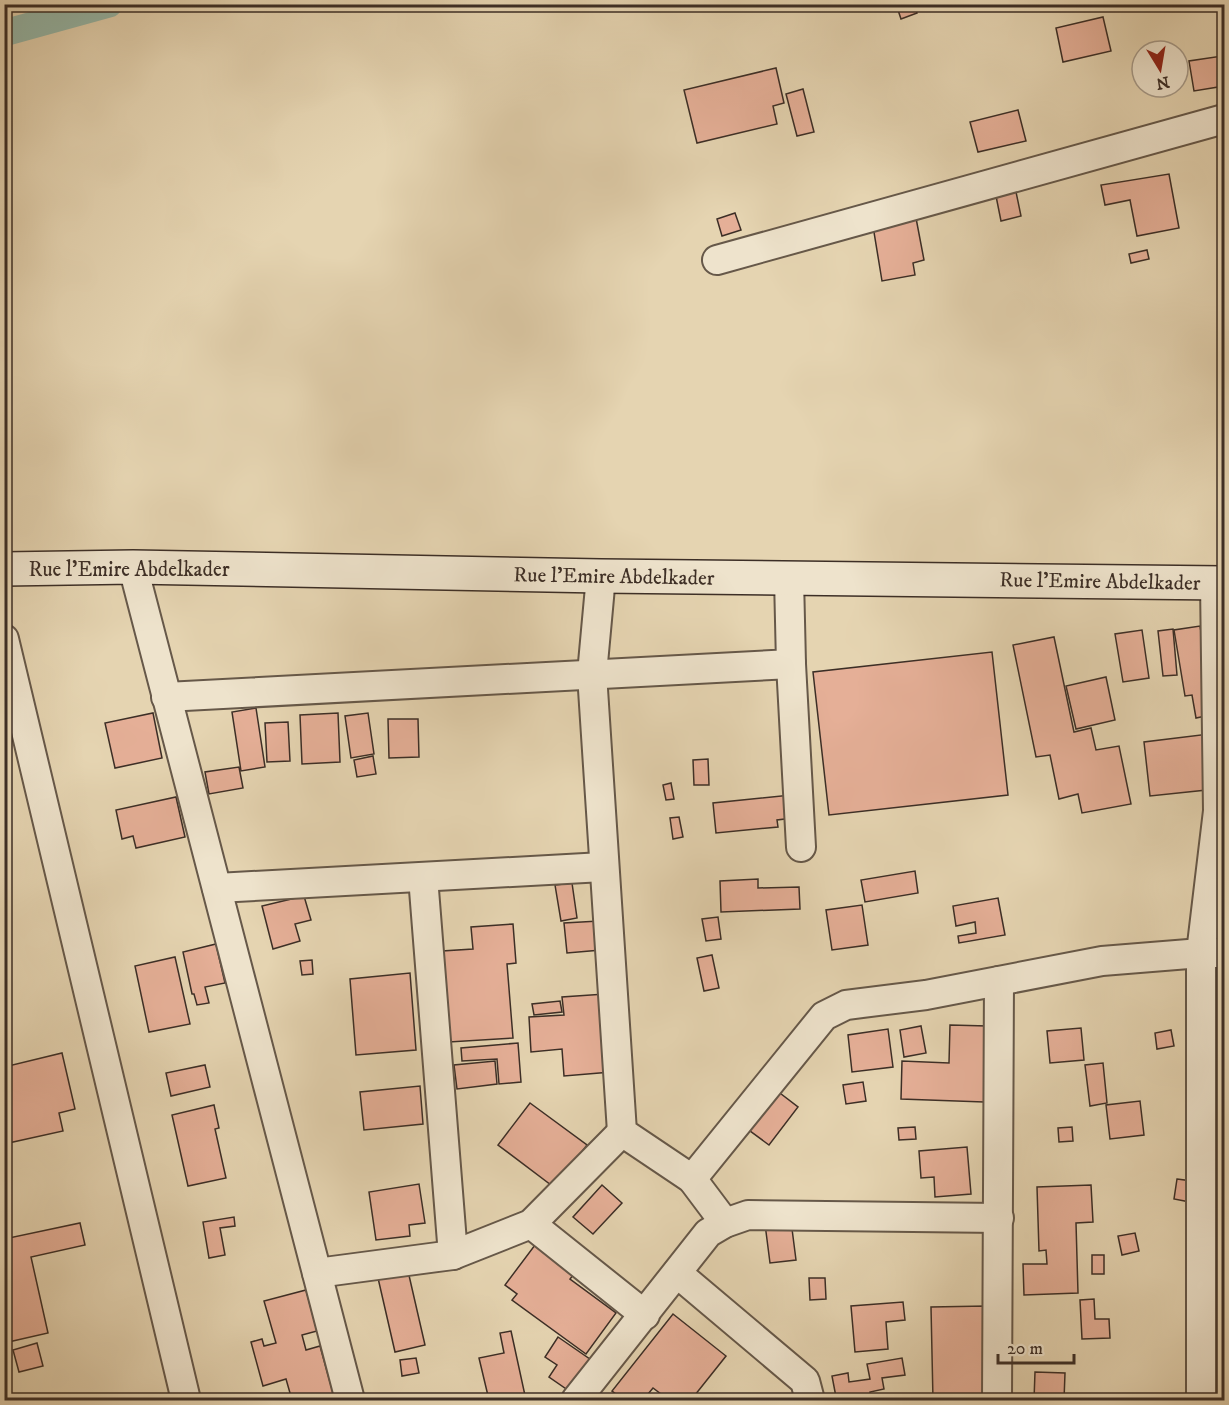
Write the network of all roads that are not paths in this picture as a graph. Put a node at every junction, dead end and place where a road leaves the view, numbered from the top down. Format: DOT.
graph roads {
  1 [pos="1224,119"];
  2 [pos="717,260"];
  3 [pos="133,567"];
  4 [pos="4,569"];
  5 [pos="601,576"];
  6 [pos="789,578"];
  7 [pos="1220,583"];
  8 [pos="4,639"];
  9 [pos="791,664"];
  10 [pos="592,674"];
  11 [pos="166,697"];
  12 [pos="801,847"];
  13 [pos="603,867"];
  14 [pos="423,877"];
  15 [pos="217,888"];
  16 [pos="1213,953"];
  17 [pos="999,981"];
  18 [pos="622,1132"];
  19 [pos="692,1179"];
  20 [pos="999,1218"];
  21 [pos="724,1223"];
  22 [pos="531,1224"];
  23 [pos="453,1255"];
  24 [pos="317,1273"];
  25 [pos="677,1273"];
  26 [pos="645,1315"];
  27 [pos="186,1401"];
  28 [pos="350,1401"];
  29 [pos="576,1401"];
  30 [pos="810,1401"];
  31 [pos="997,1401"];
  32 [pos="1201,1401"];
  1 -- 2 [label="street"];
  3 -- 4 [label="main road, Rue l'Emire Abdelkader"];
  3 -- 5 [label="main road, Rue l'Emire Abdelkader"];
  3 -- 11 [label="street"];
  5 -- 6 [label="main road, Rue l'Emire Abdelkader"];
  5 -- 10 [label="street"];
  6 -- 7 [label="main road, Rue l'Emire Abdelkader"];
  6 -- 9 [label="street"];
  7 -- 16 [label="street"];
  8 -- 27 [label="street"];
  9 -- 10 [label="street"];
  9 -- 12 [label="street"];
  10 -- 11 [label="street"];
  10 -- 13 [label="street"];
  11 -- 15 [label="street"];
  13 -- 14 [label="street"];
  13 -- 18 [label="street"];
  14 -- 15 [label="street"];
  14 -- 23 [label="street"];
  15 -- 24 [label="street"];
  16 -- 17 [label="street"];
  16 -- 32 [label="street"];
  17 -- 19 [label="street"];
  17 -- 20 [label="street"];
  18 -- 19 [label="street"];
  18 -- 22 [label="street"];
  19 -- 21 [label="street"];
  20 -- 21 [label="street"];
  20 -- 31 [label="street"];
  21 -- 25 [label="street"];
  22 -- 23 [label="street"];
  22 -- 26 [label="street"];
  23 -- 24 [label="street"];
  24 -- 28 [label="street"];
  25 -- 26 [label="street"];
  25 -- 30 [label="street"];
  26 -- 29 [label="street"];
}
